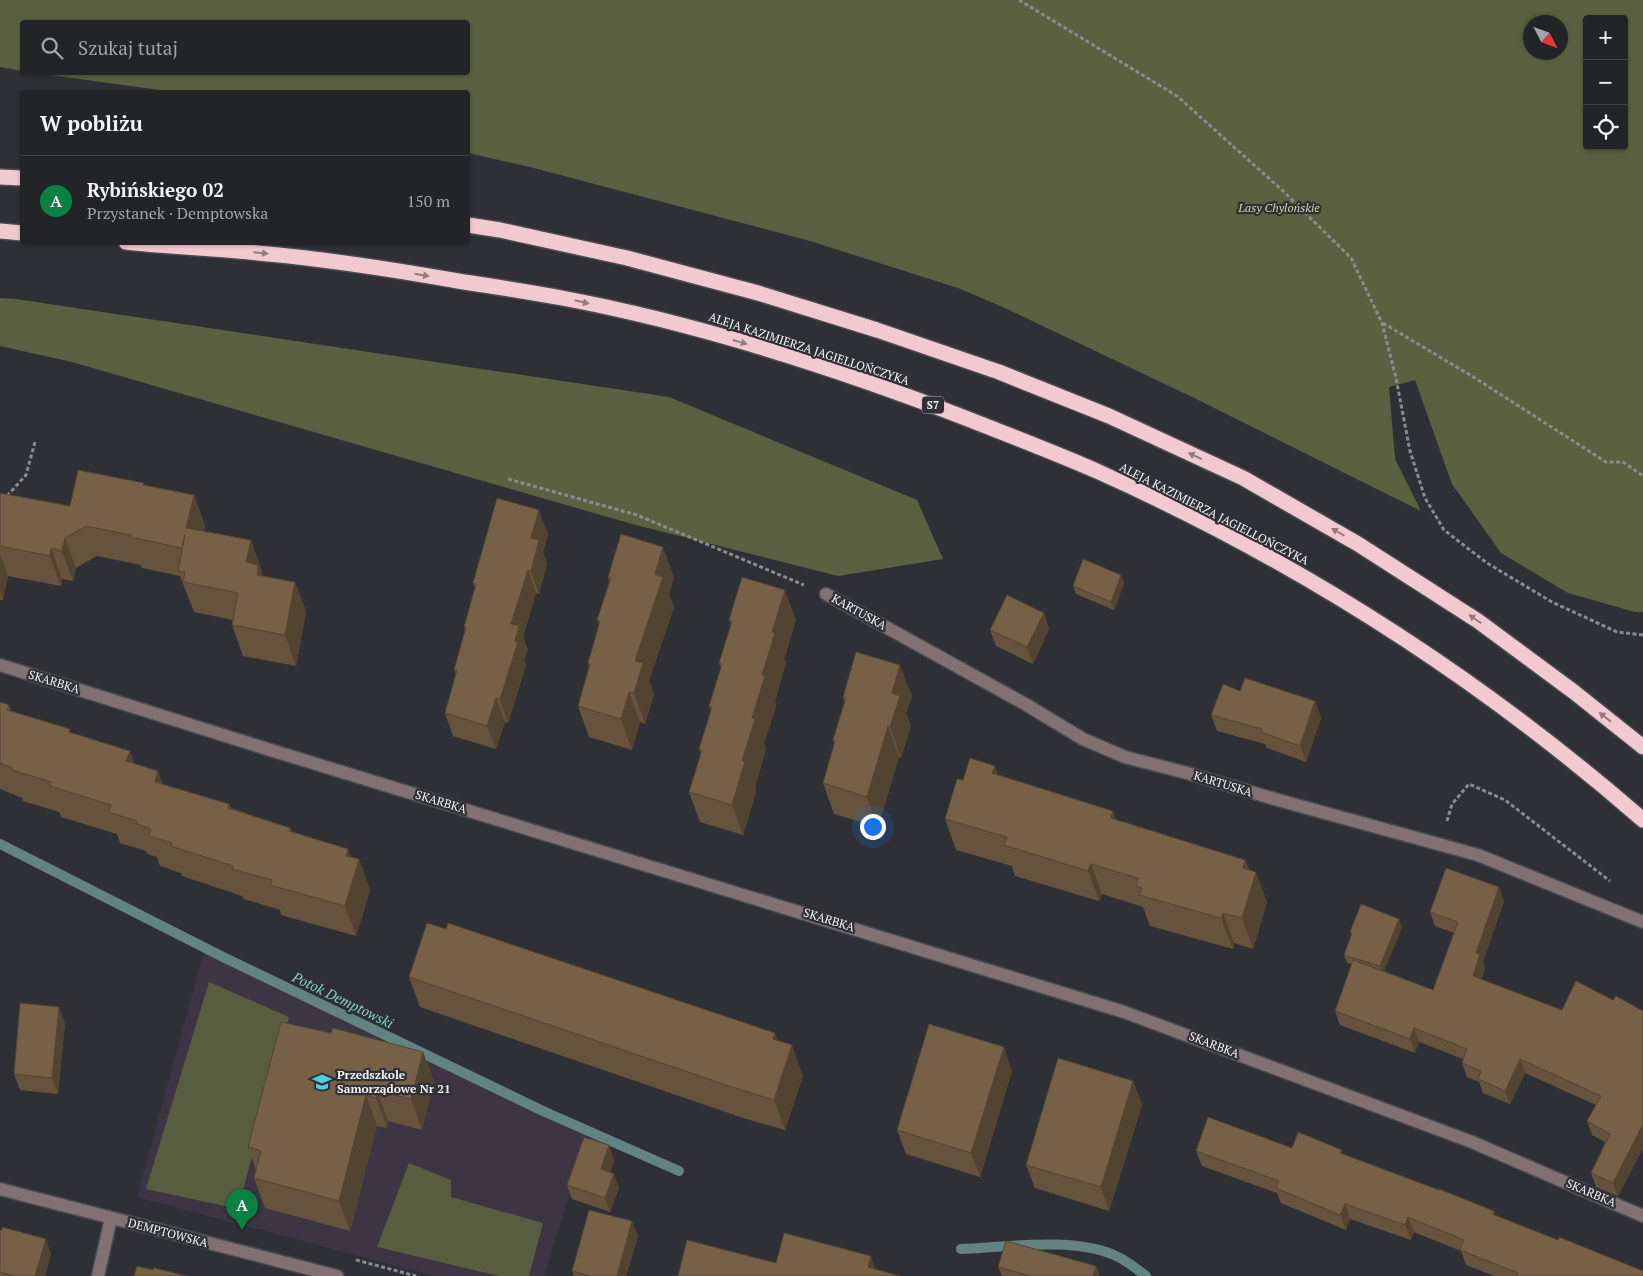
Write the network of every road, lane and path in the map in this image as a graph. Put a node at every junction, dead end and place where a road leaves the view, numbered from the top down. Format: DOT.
graph roads {
  1 [pos="1019,0"];
  2 [pos="0,177"];
  3 [pos="20,178"];
  4 [pos="470,225"];
  5 [pos="0,231"];
  6 [pos="20,233"];
  7 [pos="165,245"];
  8 [pos="1382,322"];
  9 [pos="35,442"];
  10 [pos="1643,476"];
  11 [pos="508,479"];
  12 [pos="1,502"];
  13 [pos="826,594"];
  14 [pos="1643,635"];
  15 [pos="0,665"];
  16 [pos="1643,747"];
  17 [pos="1643,820"];
  18 [pos="1439,843"];
  19 [pos="1617,887"];
  20 [pos="1643,922"];
  21 [pos="0,1189"];
  22 [pos="1643,1216"];
  23 [pos="111,1218"];
  24 [pos="98,1276"];
  25 [pos="337,1276"];
  1 -- 8 [label="path"];
  2 -- 3 [label="highway"];
  16 -- 4 [label="highway, one-way"];
  5 -- 6 [label="highway"];
  7 -- 17 [label="highway, ALEJA KAZIMIERZA JAGIELLOŃCZYKA / S7, one-way"];
  8 -- 10 [label="path"];
  8 -- 14 [label="path"];
  9 -- 12 [label="path"];
  11 -- 13 [label="path"];
  13 -- 18 [label="street, KARTUSKA"];
  15 -- 22 [label="street, SKARBKA"];
  18 -- 19 [label="path"];
  18 -- 20 [label="street, KARTUSKA"];
  21 -- 23 [label="street, DEMPTOWSKA"];
  23 -- 24 [label="street"];
  23 -- 25 [label="street, DEMPTOWSKA"];
}
